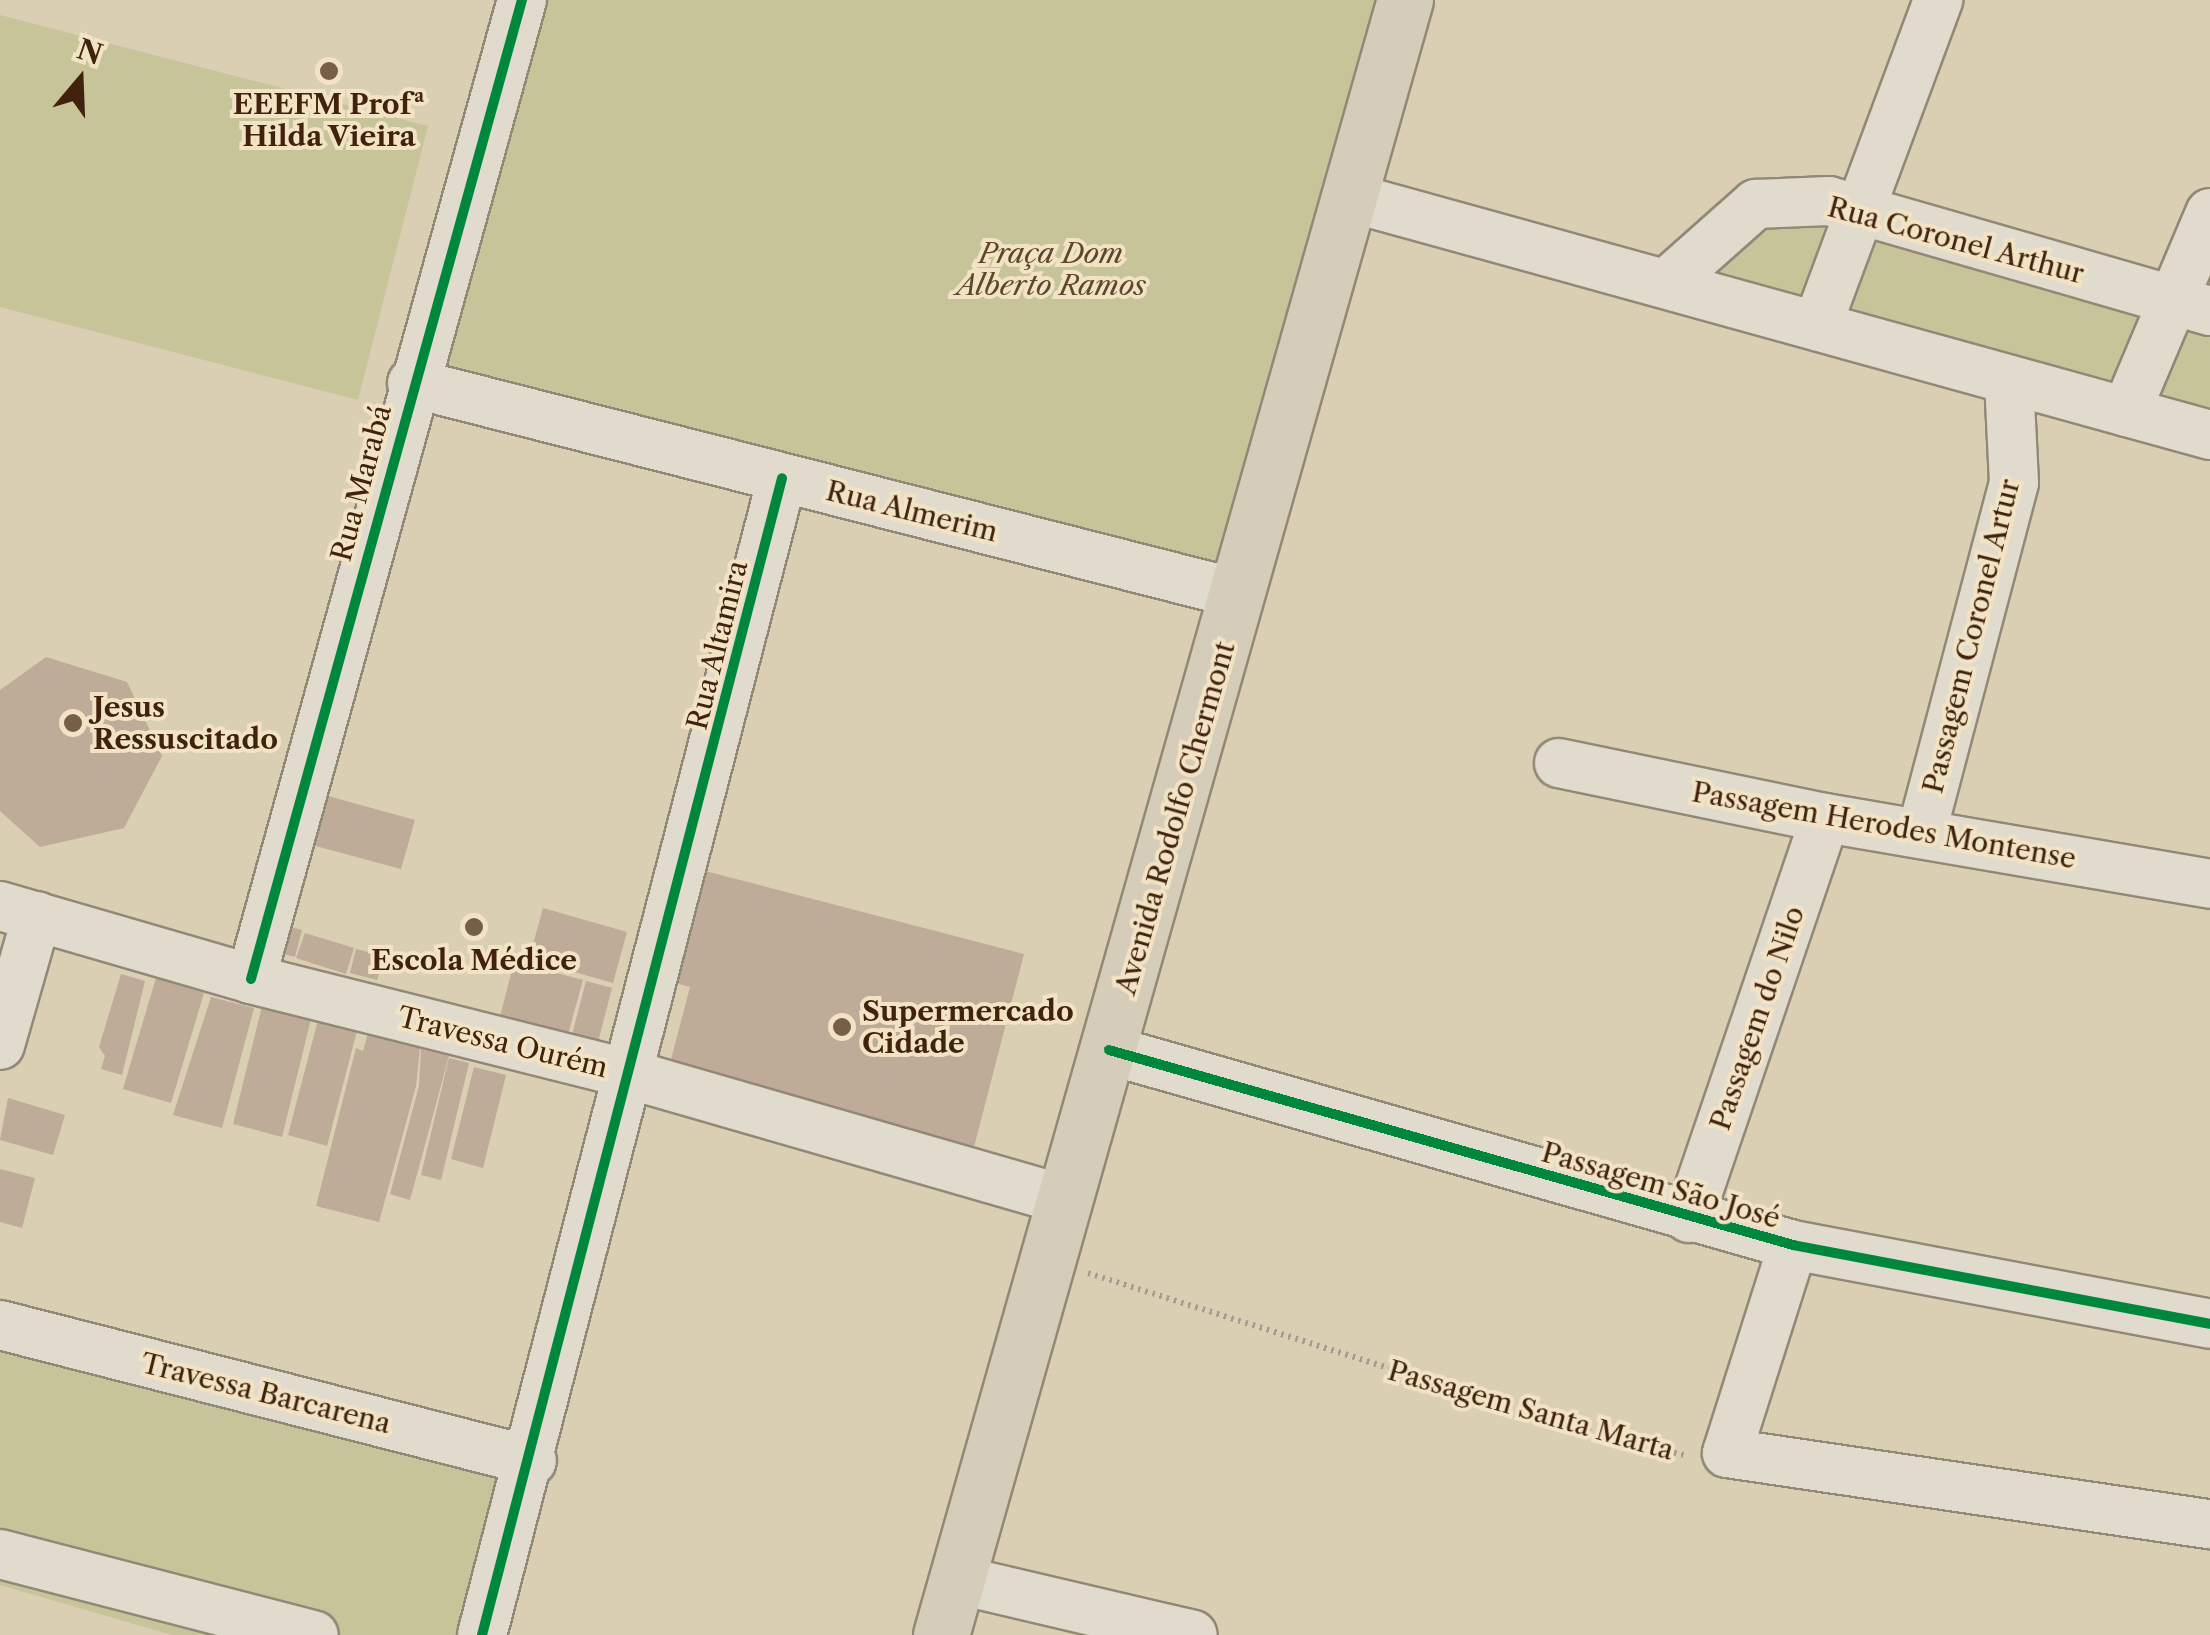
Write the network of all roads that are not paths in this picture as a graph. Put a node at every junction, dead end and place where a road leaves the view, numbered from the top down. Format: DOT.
graph roads {
  1 [pos="522,0"];
  2 [pos="1405,0"];
  3 [pos="1938,0"];
  4 [pos="1349,197"];
  5 [pos="1856,210"];
  6 [pos="2210,213"];
  7 [pos="1668,282"];
  8 [pos="2191,306"];
  9 [pos="1817,326"];
  10 [pos="2010,380"];
  11 [pos="412,384"];
  12 [pos="2126,412"];
  13 [pos="2210,435"];
  14 [pos="782,478"];
  15 [pos="1239,594"];
  16 [pos="1559,763"];
  17 [pos="1825,818"];
  18 [pos="1922,831"];
  19 [pos="2210,884"];
  20 [pos="19,911"];
  21 [pos="251,979"];
  22 [pos="0,1045"];
  23 [pos="1109,1050"];
  24 [pos="632,1075"];
  25 [pos="1062,1199"];
  26 [pos="1689,1218"];
  27 [pos="1794,1245"];
  28 [pos="2210,1324"];
  29 [pos="0,1325"];
  30 [pos="532,1461"];
  31 [pos="2210,1524"];
  32 [pos="0,1554"];
  33 [pos="955,1579"];
  34 [pos="314,1635"];
  35 [pos="482,1635"];
  36 [pos="940,1635"];
  37 [pos="1192,1635"];
  1 -- 11 [label="street, Rua Marabá"];
  2 -- 4 [label="main road, Avenida Rodolfo Chermont"];
  3 -- 5 [label="street"];
  4 -- 7 [label="street"];
  4 -- 15 [label="main road, Avenida Rodolfo Chermont"];
  5 -- 7 [label="street, Rua Coronel Arthur"];
  5 -- 8 [label="street, Rua Coronel Arthur"];
  5 -- 9 [label="street"];
  6 -- 8 [label="street"];
  7 -- 9 [label="street"];
  8 -- 12 [label="street"];
  9 -- 10 [label="street"];
  10 -- 12 [label="street"];
  10 -- 18 [label="street, Passagem Coronel Artur"];
  11 -- 14 [label="street, Rua Almerim"];
  11 -- 21 [label="street, Rua Marabá"];
  12 -- 13 [label="street"];
  14 -- 15 [label="street, Rua Almerim"];
  14 -- 24 [label="street, Rua Altamira"];
  15 -- 23 [label="main road, Avenida Rodolfo Chermont"];
  16 -- 17 [label="street, Passagem Herodes Montense"];
  17 -- 18 [label="street, Passagem Herodes Montense"];
  17 -- 26 [label="street, Passagem do Nilo"];
  18 -- 19 [label="street, Passagem Herodes Montense"];
  20 -- 21 [label="street, Travessa Ourém"];
  20 -- 22 [label="street"];
  21 -- 24 [label="street, Travessa Ourém"];
  23 -- 25 [label="main road, Avenida Rodolfo Chermont"];
  23 -- 26 [label="street, Passagem São José"];
  24 -- 25 [label="street, Travessa Ourém"];
  24 -- 30 [label="street, Rua Altamira"];
  25 -- 33 [label="main road, Avenida Rodolfo Chermont"];
  26 -- 27 [label="street, Passagem São José"];
  27 -- 28 [label="street, Passagem São José"];
  27 -- 31 [label="street"];
  29 -- 30 [label="street, Travessa Barcarena"];
  30 -- 35 [label="street, Rua Altamira"];
  32 -- 34 [label="street"];
  33 -- 36 [label="main road, Avenida Rodolfo Chermont"];
  33 -- 37 [label="street"];
}
